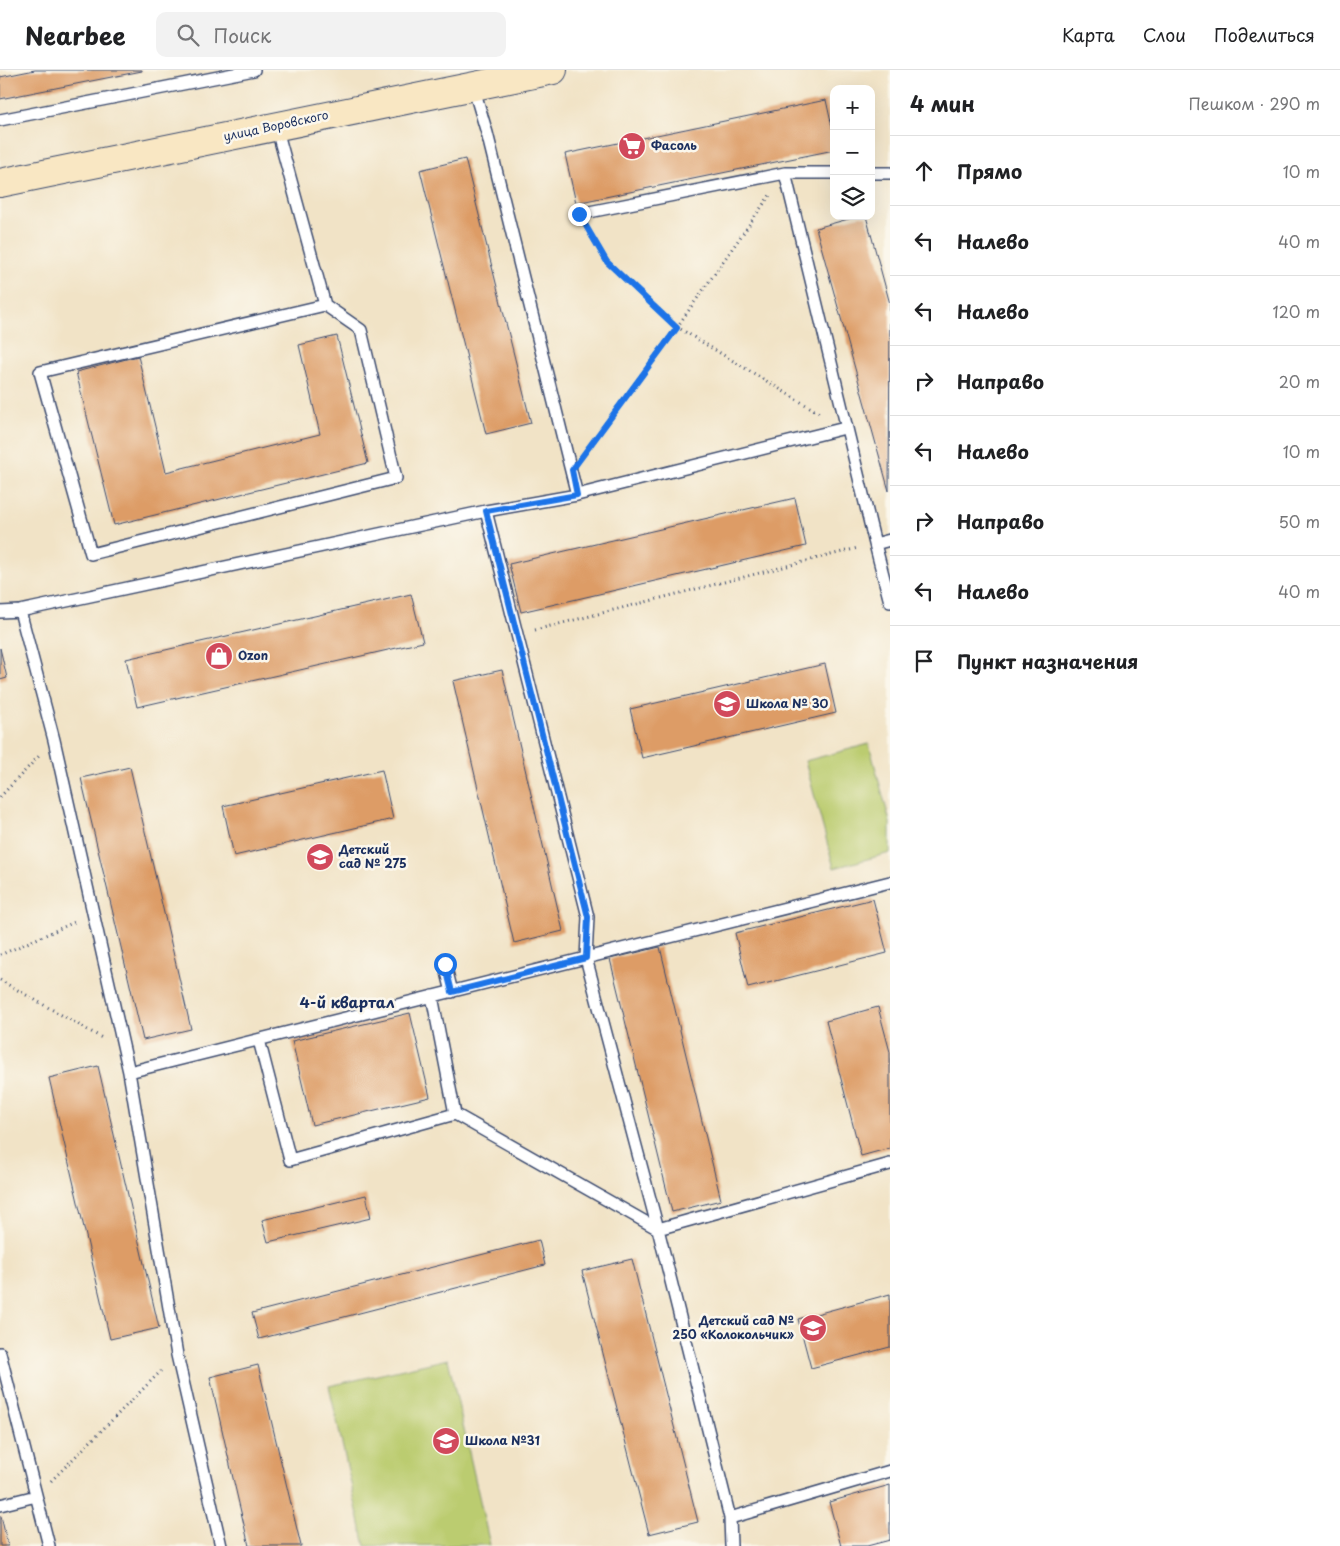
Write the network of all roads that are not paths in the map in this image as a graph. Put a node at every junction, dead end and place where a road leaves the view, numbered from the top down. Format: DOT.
graph roads {
  1 [pos="254,70"];
  2 [pos="553,70"];
  3 [pos="473,86"];
  4 [pos="0,120"];
  5 [pos="276,126"];
  6 [pos="785,173"];
  7 [pos="830,173"];
  8 [pos="875,173"];
  9 [pos="890,173"];
  10 [pos="0,183"];
  11 [pos="579,214"];
  12 [pos="325,305"];
  13 [pos="845,428"];
  14 [pos="577,495"];
  15 [pos="486,511"];
  16 [pos="890,540"];
  17 [pos="875,544"];
  18 [pos="890,602"];
  19 [pos="20,611"];
  20 [pos="0,612"];
  21 [pos="890,882"];
  22 [pos="586,958"];
  23 [pos="445,964"];
  24 [pos="452,992"];
  25 [pos="432,996"];
  26 [pos="259,1040"];
  27 [pos="129,1072"];
  28 [pos="455,1114"];
  29 [pos="890,1164"];
  30 [pos="658,1230"];
  31 [pos="0,1353"];
  32 [pos="890,1470"];
  33 [pos="36,1496"];
  34 [pos="0,1505"];
  35 [pos="730,1518"];
  36 [pos="49,1546"];
  37 [pos="220,1546"];
  38 [pos="731,1546"];
  1 -- 4 [label="lane"];
  2 -- 3 [label="street, улица Воровского"];
  3 -- 5 [label="street, улица Воровского"];
  3 -- 14 [label="lane"];
  5 -- 10 [label="street, улица Воровского"];
  5 -- 12 [label="lane"];
  6 -- 7 [label="lane"];
  6 -- 11 [label="lane"];
  6 -- 13 [label="lane"];
  8 -- 9 [label="lane"];
  12 -- 12 [label="lane"];
  13 -- 14 [label="lane"];
  13 -- 17 [label="lane"];
  14 -- 15 [label="lane"];
  15 -- 19 [label="lane"];
  15 -- 22 [label="lane"];
  16 -- 17 [label="lane"];
  17 -- 18 [label="lane"];
  19 -- 20 [label="lane"];
  19 -- 27 [label="lane"];
  21 -- 22 [label="lane"];
  22 -- 24 [label="lane"];
  22 -- 30 [label="lane"];
  23 -- 24 [label="lane"];
  24 -- 25 [label="lane"];
  25 -- 26 [label="lane"];
  25 -- 28 [label="lane"];
  26 -- 27 [label="lane"];
  26 -- 28 [label="lane"];
  27 -- 37 [label="lane"];
  28 -- 30 [label="lane"];
  29 -- 30 [label="lane"];
  30 -- 35 [label="lane"];
  31 -- 33 [label="lane"];
  32 -- 35 [label="lane"];
  33 -- 34 [label="lane"];
  33 -- 36 [label="lane"];
  35 -- 38 [label="lane"];
}
